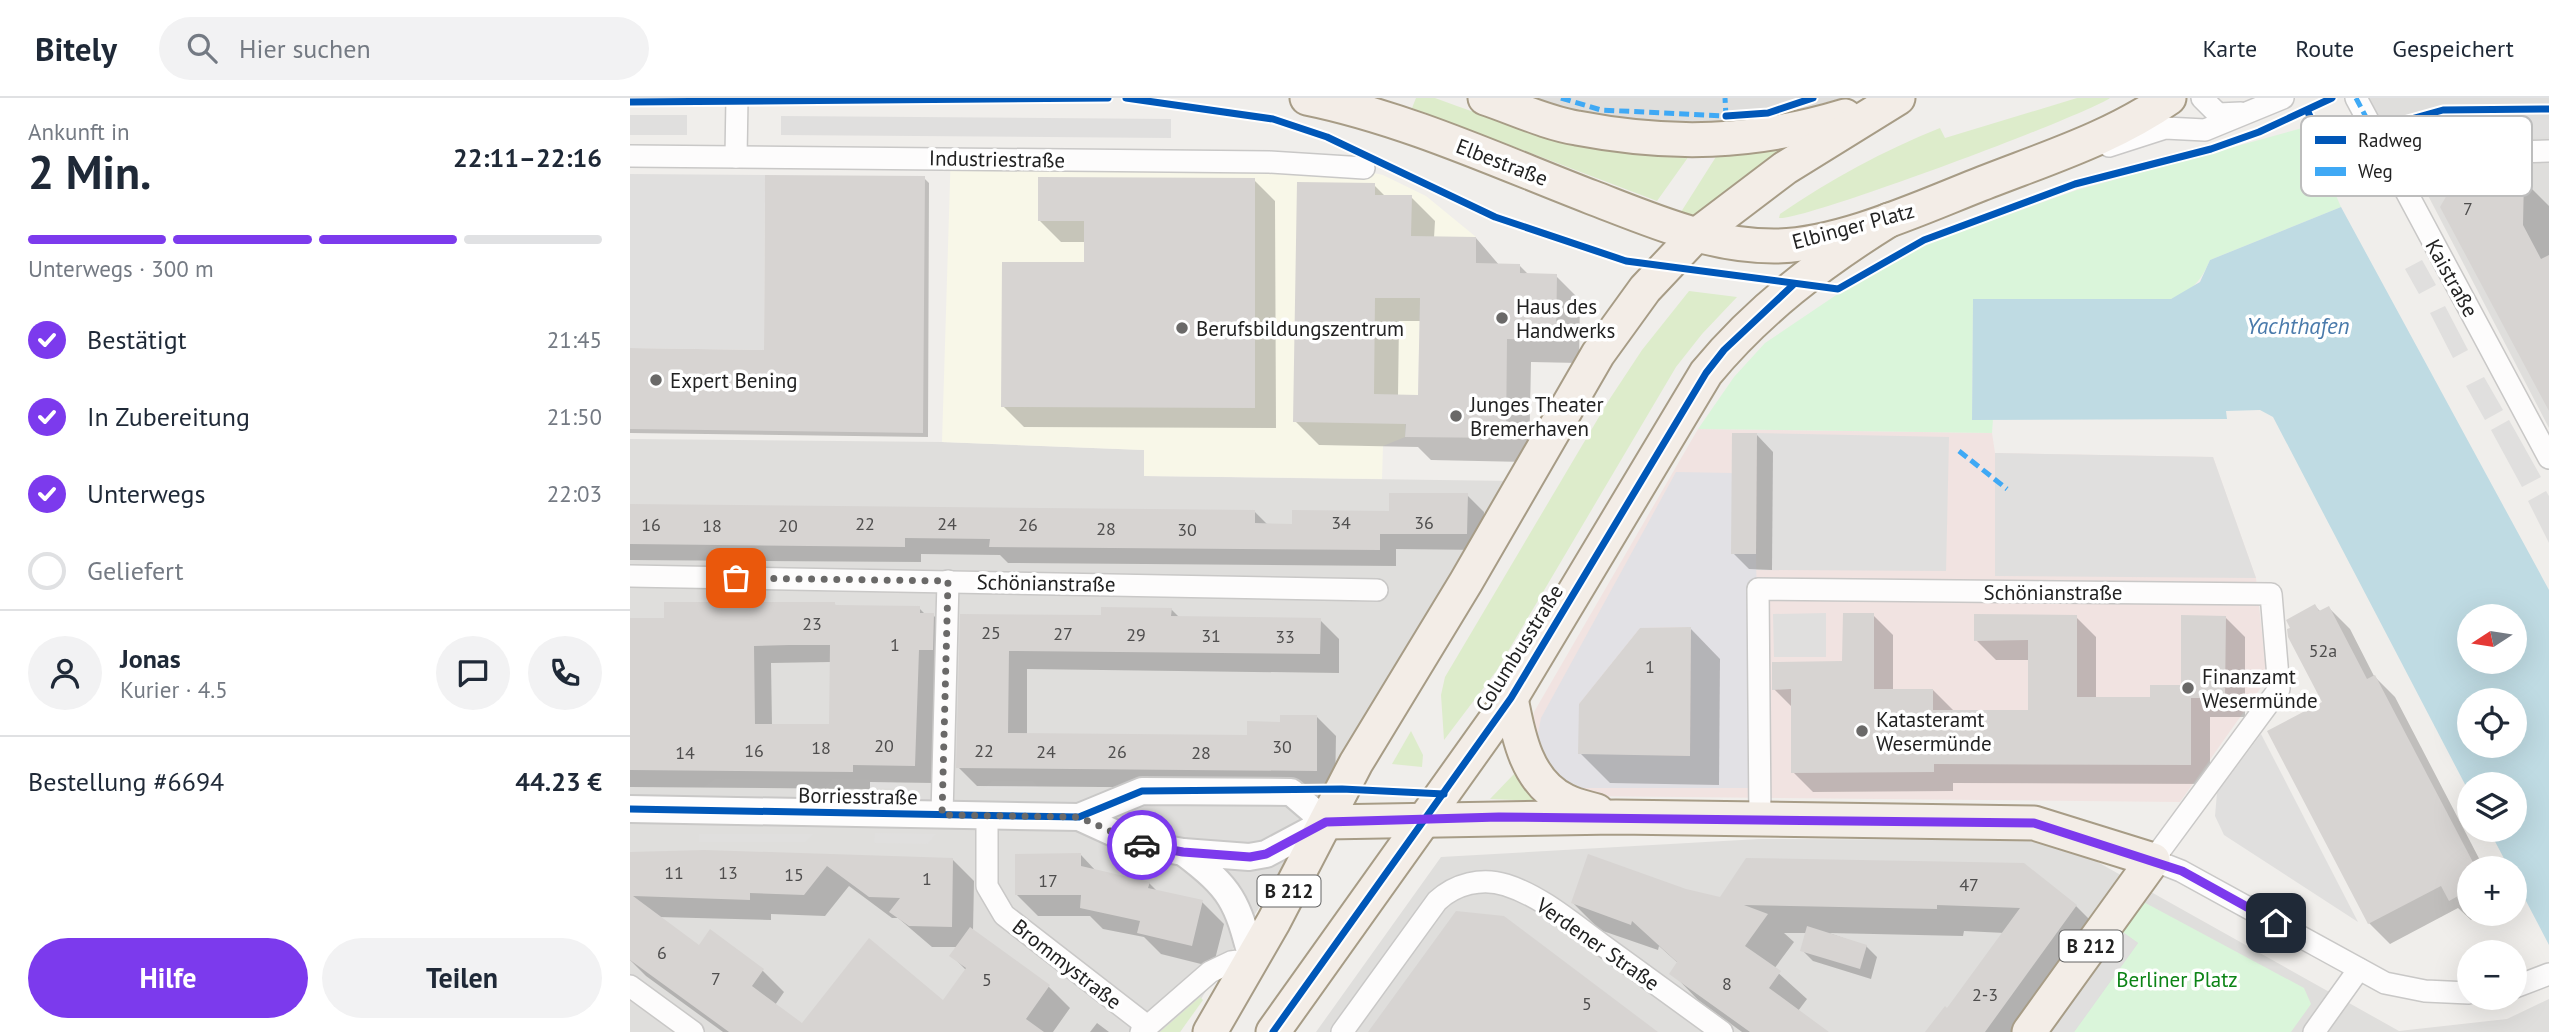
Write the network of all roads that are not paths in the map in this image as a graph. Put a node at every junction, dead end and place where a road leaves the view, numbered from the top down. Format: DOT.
graph roads {
  1 [pos="737,98"];
  2 [pos="1307,98"];
  3 [pos="1486,98"];
  4 [pos="2130,98"];
  5 [pos="2169,98"];
  6 [pos="2202,98"];
  7 [pos="2283,98"];
  8 [pos="2356,98"];
  9 [pos="1891,101"];
  10 [pos="2243,113"];
  11 [pos="2365,116"];
  12 [pos="2065,152"];
  13 [pos="630,156"];
  14 [pos="736,157"];
  15 [pos="1364,168"];
  16 [pos="2408,196"];
  17 [pos="1889,220"];
  18 [pos="1694,237"];
  19 [pos="2540,421"];
  20 [pos="2549,458"];
  21 [pos="630,576"];
  22 [pos="948,581"];
  23 [pos="1377,590"];
  24 [pos="1511,698"];
  25 [pos="630,809"];
  26 [pos="942,815"];
  27 [pos="988,816"];
  28 [pos="1079,817"];
  29 [pos="1616,817"];
  30 [pos="1760,819"];
  31 [pos="1427,821"];
  32 [pos="1326,822"];
  33 [pos="1183,852"];
  34 [pos="2153,860"];
  35 [pos="1252,959"];
  36 [pos="2359,969"];
  37 [pos="2549,974"];
  38 [pos="2527,982"];
  39 [pos="630,986"];
  40 [pos="2457,992"];
  41 [pos="1144,1028"];
  42 [pos="693,1032"];
  43 [pos="1210,1032"];
  44 [pos="1273,1032"];
  45 [pos="1342,1032"];
  46 [pos="1722,1032"];
  47 [pos="2029,1032"];
  48 [pos="2314,1032"];
  1 -- 14 [label="street"];
  2 -- 18 [label="main road, Elbestraße"];
  3 -- 9 [label="main road"];
  4 -- 12 [label="main road, Elbinger Platz"];
  5 -- 12 [label="main road, Elbinger Platz"];
  6 -- 10 [label="street"];
  7 -- 10 [label="street, Elbinger Platz"];
  8 -- 11 [label="street, Kaistraße"];
  9 -- 18 [label="main road"];
  10 -- 12 [label="street, Elbinger Platz"];
  12 -- 17 [label="main road, Elbinger Platz"];
  13 -- 14 [label="street, Industriestraße"];
  14 -- 15 [label="street, Industriestraße"];
  16 -- 19 [label="street, Kaistraße"];
  17 -- 18 [label="main road, Elbinger Platz"];
  17 -- 24 [label="main road, Columbusstraße"];
  18 -- 32 [label="main road"];
  19 -- 20 [label="street, Kaistraße"];
  21 -- 22 [label="street, Schönianstraße"];
  22 -- 23 [label="street, Schönianstraße"];
  22 -- 26 [label="street"];
  24 -- 29 [label="main road"];
  24 -- 31 [label="main road, Columbusstraße"];
  25 -- 26 [label="street, Borriesstraße"];
  26 -- 27 [label="street, Borriesstraße"];
  27 -- 28 [label="street, Borriesstraße"];
  27 -- 41 [label="street, Brommystraße"];
  28 -- 32 [label="street, Borriesstraße"];
  28 -- 33 [label="street, Borriesstraße"];
  29 -- 30 [label="main road, Borriesstraße"];
  29 -- 31 [label="main road, Borriesstraße"];
  30 -- 34 [label="main road, Borriesstraße"];
  30 -- 34 [label="street, Schönianstraße"];
  31 -- 32 [label="main road, Borriesstraße"];
  31 -- 44 [label="main road, Columbusstraße"];
  32 -- 33 [label="street, Borriesstraße"];
  32 -- 35 [label="main road, B 212"];
  33 -- 35 [label="street, Borriesstraße"];
  34 -- 36 [label="street, Borriesstraße"];
  34 -- 47 [label="main road, B 212"];
  35 -- 41 [label="street"];
  35 -- 43 [label="main road, B 212"];
  36 -- 40 [label="street, Borriesstraße"];
  36 -- 48 [label="street"];
  37 -- 38 [label="street"];
  39 -- 42 [label="street"];
  45 -- 46 [label="street, Verdener Straße"];
}
